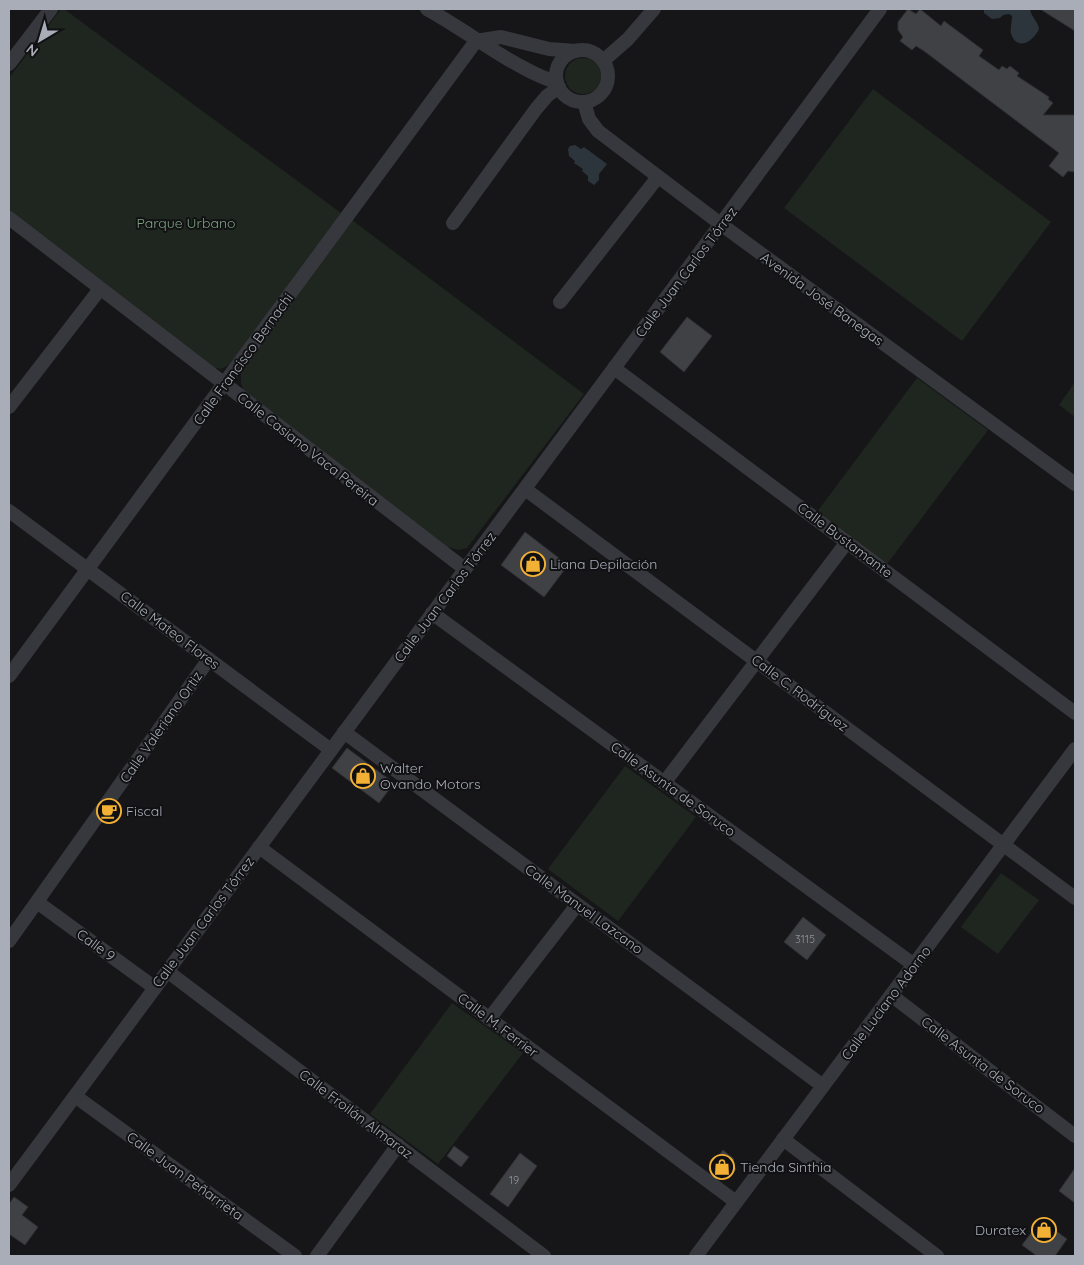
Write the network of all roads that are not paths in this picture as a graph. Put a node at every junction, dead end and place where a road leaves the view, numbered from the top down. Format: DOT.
graph roads {
  1 [pos="51,9"];
  2 [pos="427,9"];
  3 [pos="654,9"];
  4 [pos="880,9"];
  5 [pos="476,41"];
  6 [pos="578,51"];
  7 [pos="603,61"];
  8 [pos="9,64"];
  9 [pos="558,85"];
  10 [pos="584,102"];
  11 [pos="658,176"];
  12 [pos="9,218"];
  13 [pos="453,223"];
  14 [pos="722,225"];
  15 [pos="100,289"];
  16 [pos="560,302"];
  17 [pos="614,368"];
  18 [pos="224,384"];
  19 [pos="9,407"];
  20 [pos="1075,484"];
  21 [pos="525,488"];
  22 [pos="9,510"];
  23 [pos="847,542"];
  24 [pos="88,569"];
  25 [pos="465,570"];
  26 [pos="432,613"];
  27 [pos="209,660"];
  28 [pos="757,661"];
  29 [pos="9,676"];
  30 [pos="1075,713"];
  31 [pos="344,732"];
  32 [pos="1075,749"];
  33 [pos="331,750"];
  34 [pos="664,783"];
  35 [pos="1003,845"];
  36 [pos="259,847"];
  37 [pos="1075,898"];
  38 [pos="37,902"];
  39 [pos="577,904"];
  40 [pos="10,936"];
  41 [pos="914,965"];
  42 [pos="167,971"];
  43 [pos="155,988"];
  44 [pos="891,995"];
  45 [pos="489,1019"];
  46 [pos="823,1086"];
  47 [pos="75,1096"];
  48 [pos="1075,1136"];
  49 [pos="783,1139"];
  50 [pos="398,1145"];
  51 [pos="9,1185"];
  52 [pos="736,1202"];
  53 [pos="295,1256"];
  54 [pos="317,1256"];
  55 [pos="544,1256"];
  56 [pos="696,1256"];
  57 [pos="937,1256"];
  1 -- 8 [label="street"];
  2 -- 5 [label="street"];
  3 -- 7 [label="street"];
  4 -- 14 [label="street, Calle Juan Carlos Tórrez"];
  5 -- 6 [label="street"];
  5 -- 9 [label="street"];
  5 -- 18 [label="street, Calle Francisco Bernachi"];
  6 -- 7 [label="street"];
  6 -- 9 [label="street"];
  7 -- 10 [label="street"];
  9 -- 10 [label="street"];
  9 -- 13 [label="street"];
  10 -- 11 [label="street, Avenida José Banegas"];
  11 -- 14 [label="street, Avenida José Banegas"];
  11 -- 16 [label="street"];
  12 -- 15 [label="street, Calle Casiano Vaca Pereira"];
  14 -- 17 [label="street, Calle Juan Carlos Tórrez"];
  14 -- 20 [label="street, Avenida José Banegas"];
  15 -- 18 [label="street, Calle Casiano Vaca Pereira"];
  15 -- 19 [label="street"];
  17 -- 21 [label="street, Calle Juan Carlos Tórrez"];
  17 -- 23 [label="street, Calle Bustamante"];
  18 -- 24 [label="street, Calle Francisco Bernachi"];
  18 -- 25 [label="street, Calle Casiano Vaca Pereira"];
  21 -- 25 [label="street, Calle Juan Carlos Tórrez"];
  21 -- 28 [label="street, Calle C. Rodríguez"];
  22 -- 24 [label="street, Calle Mateo Flores"];
  23 -- 28 [label="street"];
  23 -- 30 [label="street, Calle Bustamante"];
  24 -- 27 [label="street, Calle Mateo Flores"];
  24 -- 29 [label="street, Calle Francisco Bernachi"];
  25 -- 26 [label="street, Calle Juan Carlos Tórrez"];
  26 -- 31 [label="street, Calle Juan Carlos Tórrez"];
  26 -- 34 [label="street, Calle Asunta de Soruco"];
  27 -- 33 [label="street, Calle Mateo Flores"];
  27 -- 38 [label="street, Calle Valeriano Ortiz"];
  28 -- 34 [label="street"];
  28 -- 35 [label="street, Calle C. Rodríguez"];
  31 -- 33 [label="street, Calle Juan Carlos Tórrez"];
  31 -- 39 [label="street, Calle Manuel Lazcano"];
  32 -- 35 [label="street, Calle Luciano Adorno"];
  33 -- 36 [label="street, Calle Juan Carlos Tórrez"];
  34 -- 41 [label="street, Calle Asunta de Soruco"];
  35 -- 37 [label="street, Calle C. Rodríguez"];
  35 -- 41 [label="street, Calle Luciano Adorno"];
  36 -- 42 [label="street, Calle Juan Carlos Tórrez"];
  36 -- 45 [label="street, Calle M. Ferrier"];
  38 -- 40 [label="street, Calle Valeriano Ortiz"];
  38 -- 43 [label="street, Calle 9"];
  39 -- 45 [label="street"];
  39 -- 46 [label="street, Calle Manuel Lazcano"];
  41 -- 44 [label="street, Calle Luciano Adorno"];
  42 -- 43 [label="street, Calle Juan Carlos Tórrez"];
  42 -- 50 [label="street, Calle Froilán Almaraz"];
  43 -- 47 [label="street, Calle Juan Carlos Tórrez"];
  44 -- 46 [label="street, Calle Luciano Adorno"];
  44 -- 48 [label="street, Calle Asunta de Soruco"];
  45 -- 52 [label="street, Calle M. Ferrier"];
  46 -- 49 [label="street, Calle Luciano Adorno"];
  47 -- 51 [label="street, Calle Juan Carlos Tórrez"];
  47 -- 53 [label="street, Calle Juan Peñarrieta"];
  49 -- 52 [label="street, Calle Luciano Adorno"];
  49 -- 57 [label="street"];
  50 -- 54 [label="street"];
  50 -- 55 [label="street, Calle Froilán Almaraz"];
  52 -- 56 [label="street, Calle Luciano Adorno"];
}
